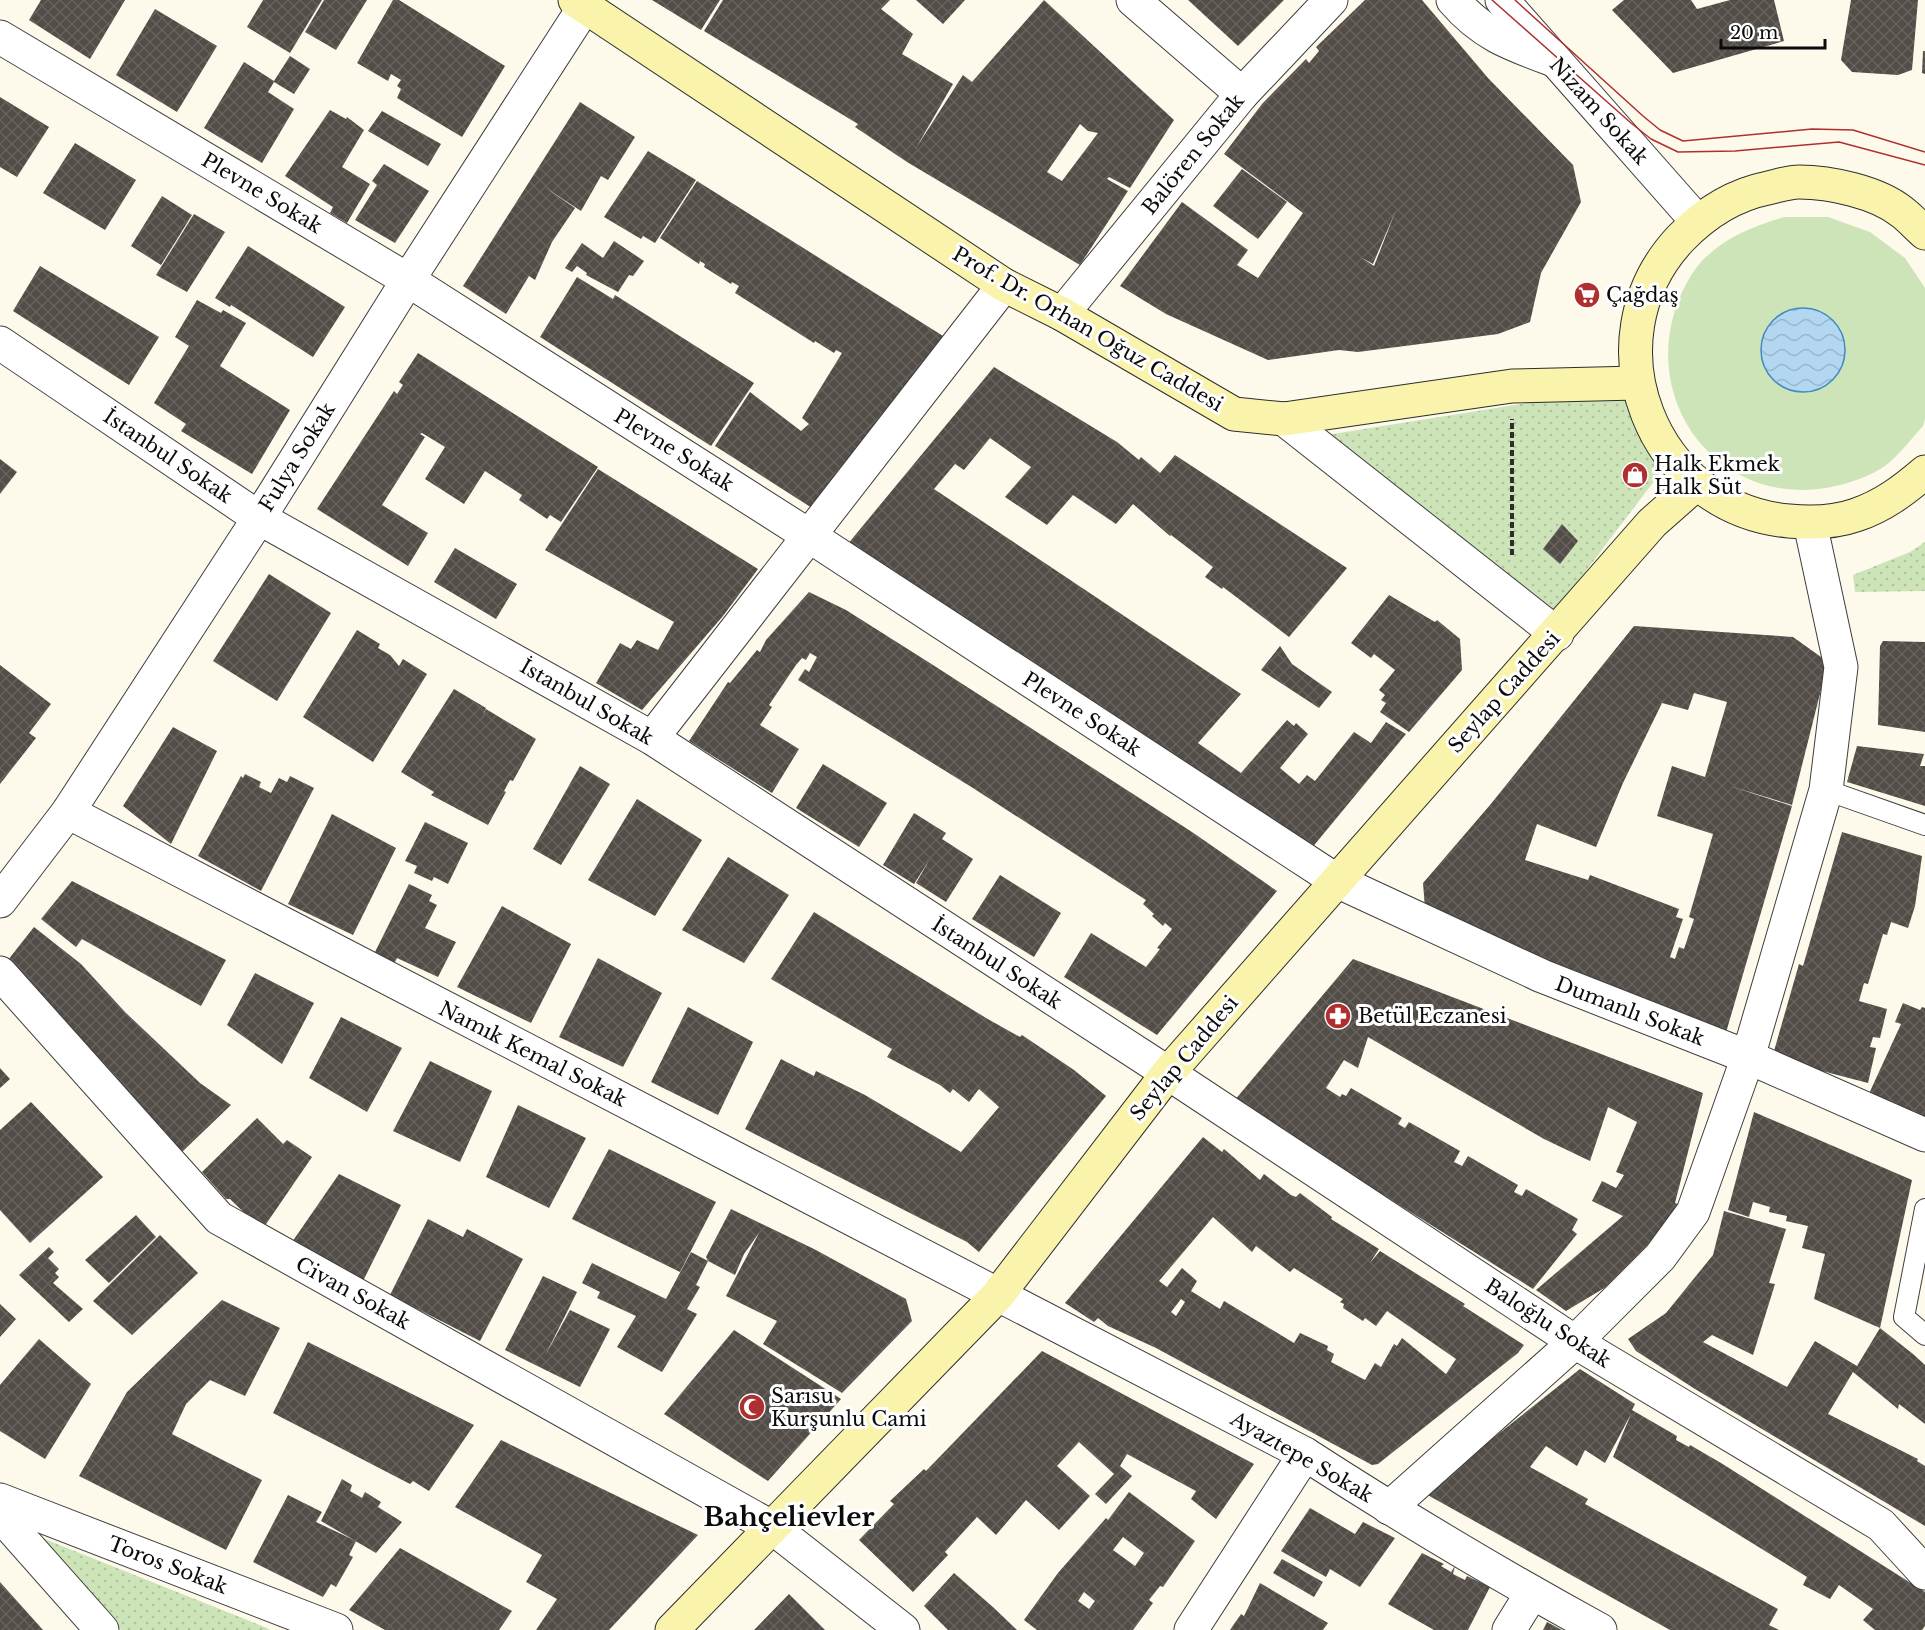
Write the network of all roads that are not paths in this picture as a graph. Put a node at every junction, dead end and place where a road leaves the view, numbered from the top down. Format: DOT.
graph roads {
  1 [pos="1133,0"];
  2 [pos="1331,0"];
  3 [pos="1453,0"];
  4 [pos="1502,0"];
  5 [pos="583,2"];
  6 [pos="0,37"];
  7 [pos="1553,60"];
  8 [pos="1242,94"];
  9 [pos="1697,221"];
  10 [pos="1923,229"];
  11 [pos="408,280"];
  12 [pos="1004,285"];
  13 [pos="1062,314"];
  14 [pos="0,343"];
  15 [pos="1637,383"];
  16 [pos="1284,419"];
  17 [pos="1925,472"];
  18 [pos="1696,484"];
  19 [pos="259,518"];
  20 [pos="1810,523"];
  21 [pos="811,537"];
  22 [pos="1557,633"];
  23 [pos="652,738"];
  24 [pos="1826,790"];
  25 [pos="68,812"];
  26 [pos="1925,825"];
  27 [pos="1337,881"];
  28 [pos="0,901"];
  29 [pos="0,973"];
  30 [pos="1748,1057"];
  31 [pos="1168,1073"];
  32 [pos="1925,1135"];
  33 [pos="1925,1209"];
  34 [pos="997,1296"];
  35 [pos="1925,1335"];
  36 [pos="1575,1342"];
  37 [pos="1305,1454"];
  38 [pos="0,1500"];
  39 [pos="1389,1508"];
  40 [pos="0,1515"];
  41 [pos="773,1528"];
  42 [pos="1925,1573"];
  43 [pos="1532,1593"];
  44 [pos="102,1630"];
  45 [pos="336,1630"];
  46 [pos="672,1630"];
  47 [pos="903,1630"];
  48 [pos="1191,1630"];
  49 [pos="1509,1630"];
  50 [pos="1600,1630"];
  1 -- 8 [label="street"];
  2 -- 8 [label="street, Balören Sokak"];
  3 -- 7 [label="street"];
  4 -- 7 [label="street, Nizam Sokak"];
  5 -- 11 [label="street, Fulya Sokak"];
  5 -- 12 [label="main road, Prof. Dr. Orhan Oğuz Caddesi"];
  6 -- 11 [label="street, Plevne Sokak"];
  7 -- 9 [label="street, Nizam Sokak"];
  8 -- 13 [label="street, Balören Sokak"];
  9 -- 10 [label="main road"];
  9 -- 15 [label="main road"];
  11 -- 19 [label="street, Fulya Sokak"];
  11 -- 21 [label="street, Plevne Sokak"];
  12 -- 13 [label="main road, Prof. Dr. Orhan Oğuz Caddesi"];
  12 -- 21 [label="street"];
  13 -- 16 [label="main road, Prof. Dr. Orhan Oğuz Caddesi"];
  14 -- 19 [label="street, İstanbul Sokak"];
  15 -- 16 [label="main road, Prof. Dr. Orhan Oğuz Caddesi"];
  15 -- 18 [label="main road"];
  16 -- 22 [label="street"];
  17 -- 20 [label="main road"];
  18 -- 20 [label="main road"];
  18 -- 22 [label="main road, Seylap Caddesi"];
  19 -- 23 [label="street, İstanbul Sokak"];
  19 -- 25 [label="street, Fulya Sokak"];
  20 -- 24 [label="street"];
  21 -- 23 [label="street"];
  21 -- 27 [label="street, Plevne Sokak"];
  22 -- 27 [label="main road, Seylap Caddesi"];
  23 -- 31 [label="street, İstanbul Sokak"];
  24 -- 26 [label="lane"];
  24 -- 30 [label="street"];
  25 -- 28 [label="street, Fulya Sokak"];
  25 -- 34 [label="street, Namık Kemal Sokak"];
  27 -- 30 [label="street, Dumanlı Sokak"];
  27 -- 31 [label="main road, Seylap Caddesi"];
  29 -- 41 [label="street, Civan Sokak"];
  30 -- 32 [label="street, Dumanlı Sokak"];
  30 -- 36 [label="street"];
  31 -- 34 [label="main road, Seylap Caddesi"];
  31 -- 36 [label="street, Baloğlu Sokak"];
  33 -- 35 [label="lane"];
  34 -- 37 [label="street, Ayaztepe Sokak"];
  34 -- 41 [label="main road, Seylap Caddesi"];
  36 -- 39 [label="street"];
  36 -- 42 [label="street, Baloğlu Sokak"];
  37 -- 39 [label="street, Ayaztepe Sokak"];
  37 -- 48 [label="street"];
  38 -- 45 [label="street, Toros Sokak"];
  39 -- 43 [label="street, Ayaztepe Sokak"];
  40 -- 44 [label="street"];
  41 -- 46 [label="main road, Seylap Caddesi"];
  41 -- 47 [label="street, Civan Sokak"];
  43 -- 49 [label="street"];
  43 -- 50 [label="street, Ayaztepe Sokak"];
}
